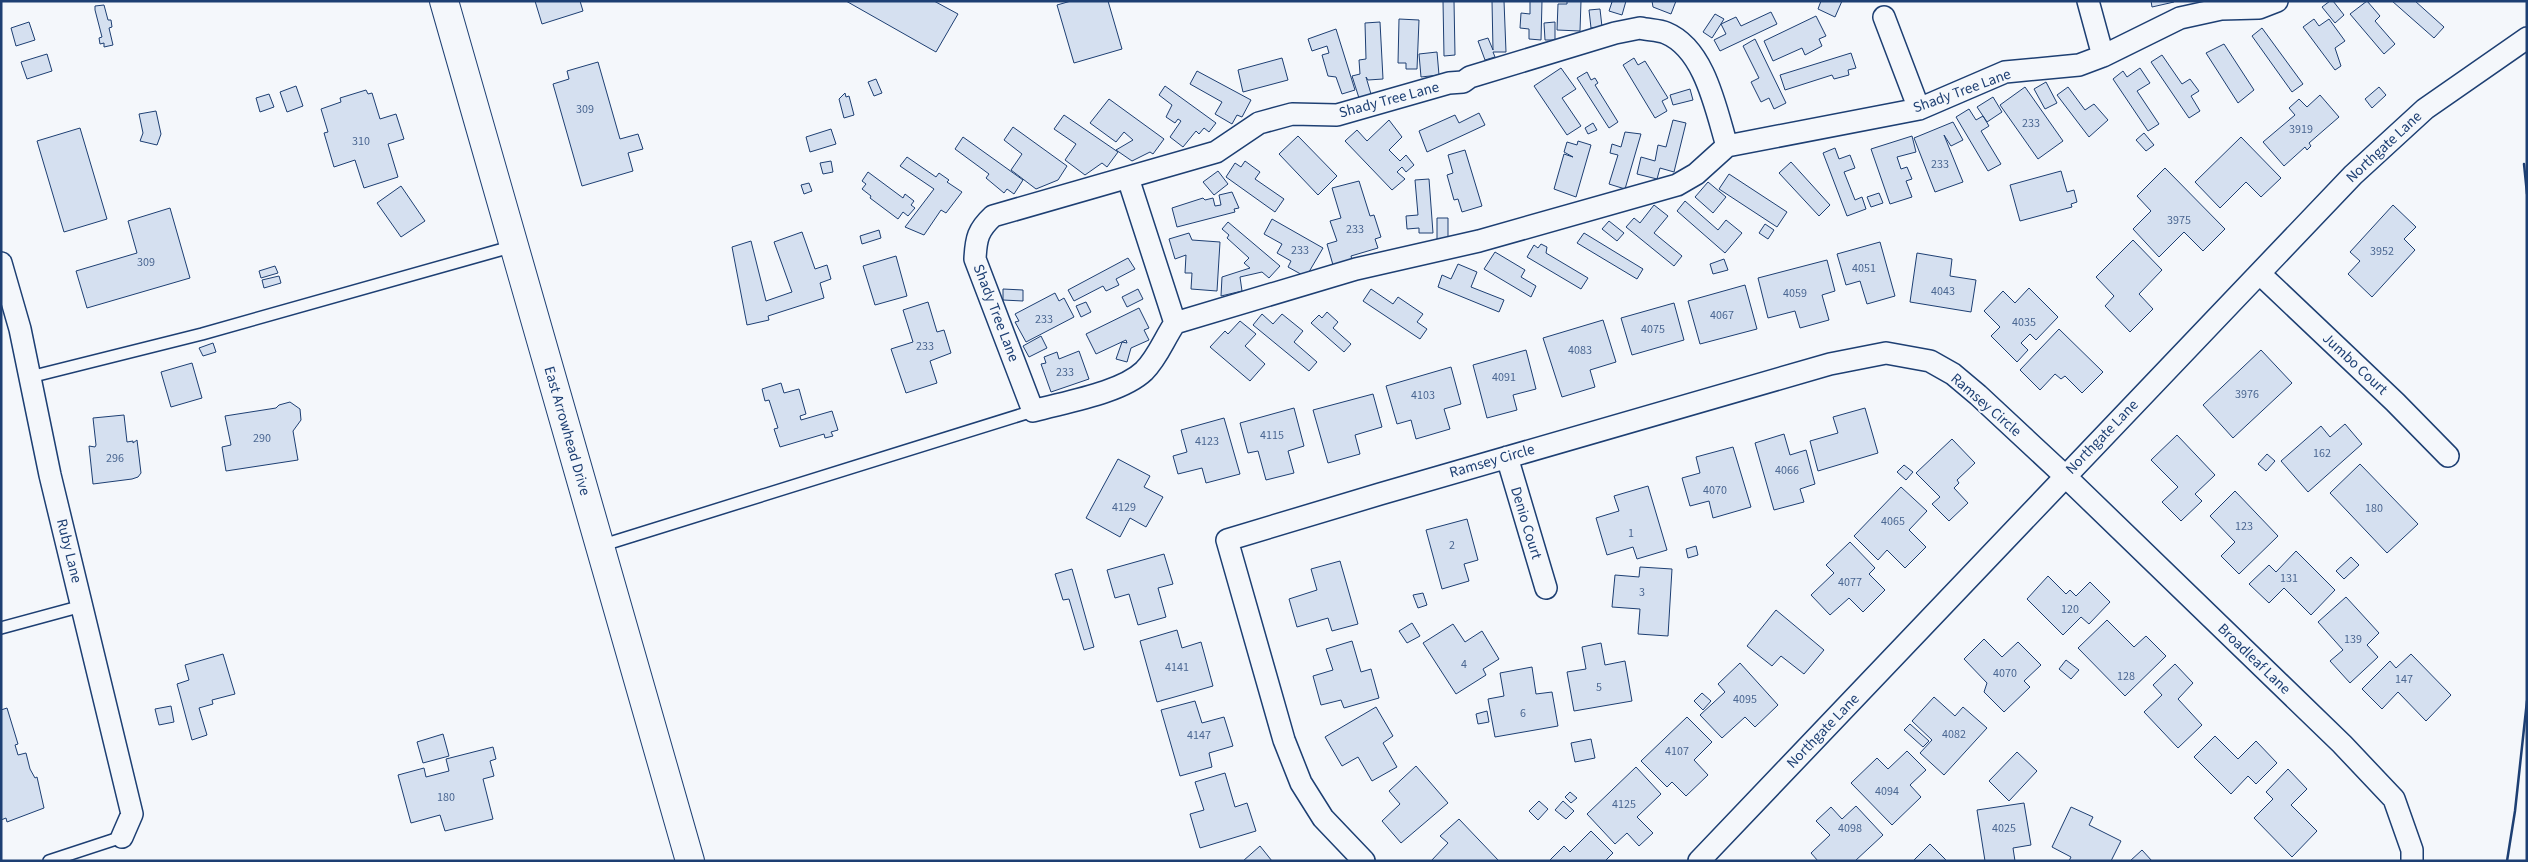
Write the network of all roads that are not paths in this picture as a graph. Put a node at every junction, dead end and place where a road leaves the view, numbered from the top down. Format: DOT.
graph roads {
  1 [pos="444,1"];
  2 [pos="2088,1"];
  3 [pos="2277,1"];
  4 [pos="1884,17"];
  5 [pos="2527,38"];
  6 [pos="2103,56"];
  7 [pos="1919,109"];
  8 [pos="1727,146"];
  9 [pos="1128,178"];
  10 [pos="514,246"];
  11 [pos="1,263"];
  12 [pos="2260,274"];
  13 [pos="1175,323"];
  14 [pos="30,377"];
  15 [pos="1033,411"];
  16 [pos="2448,456"];
  17 [pos="1507,457"];
  18 [pos="2065,476"];
  19 [pos="600,546"];
  20 [pos="1546,588"];
  21 [pos="82,606"];
  22 [pos="1,628"];
  23 [pos="122,837"];
  24 [pos="49,861"];
  25 [pos="690,861"];
  26 [pos="1364,861"];
  27 [pos="1699,861"];
  28 [pos="2412,861"];
  1 -- 10 [label="street, East Arrowhead Drive"];
  2 -- 6 [label="street"];
  3 -- 6 [label="street, Shady Tree Lane"];
  4 -- 7 [label="street"];
  5 -- 12 [label="street, Northgate Lane"];
  6 -- 7 [label="street, Shady Tree Lane"];
  7 -- 8 [label="street, Shady Tree Lane"];
  8 -- 9 [label="street, Shady Tree Lane"];
  8 -- 13 [label="street"];
  9 -- 13 [label="street"];
  9 -- 15 [label="street, Shady Tree Lane"];
  10 -- 14 [label="lane"];
  10 -- 19 [label="street, East Arrowhead Drive"];
  11 -- 14 [label="street, Ruby Lane"];
  12 -- 16 [label="street, Jumbo Court"];
  12 -- 18 [label="street, Northgate Lane"];
  13 -- 15 [label="street"];
  14 -- 21 [label="street, Ruby Lane"];
  15 -- 19 [label="lane"];
  17 -- 18 [label="street, Ramsey Circle"];
  17 -- 20 [label="street, Denio Court"];
  17 -- 26 [label="street, Ramsey Circle"];
  18 -- 27 [label="street, Northgate Lane"];
  18 -- 28 [label="street, Broadleaf Lane"];
  19 -- 25 [label="street, East Arrowhead Drive"];
  21 -- 22 [label="lane"];
  21 -- 23 [label="street, Ruby Lane"];
  23 -- 24 [label="lane"];
}
